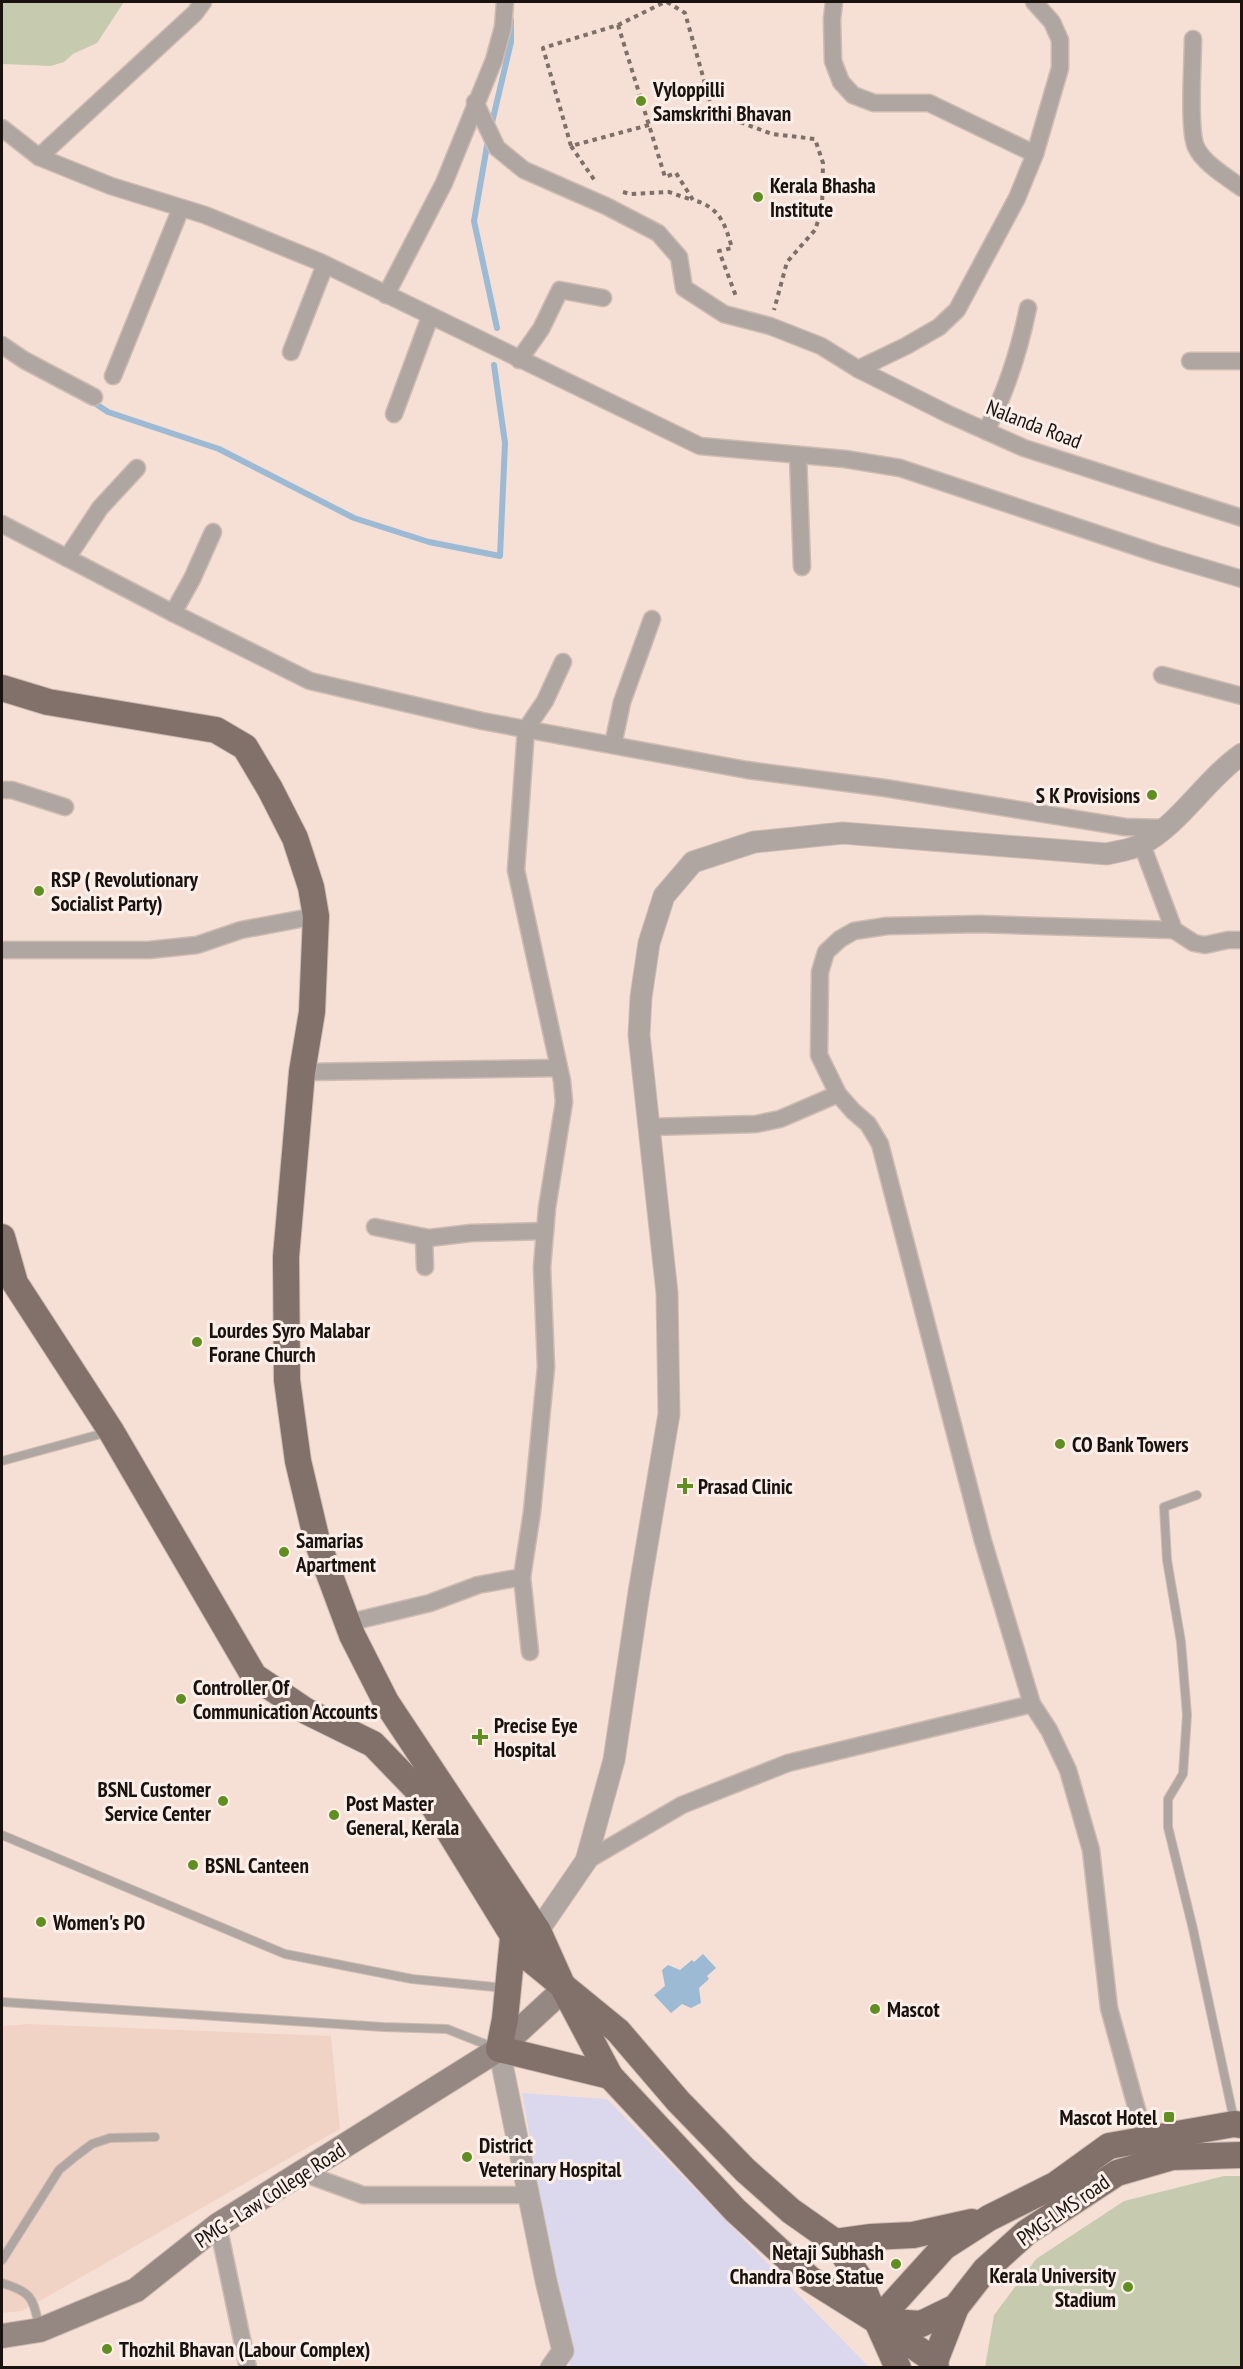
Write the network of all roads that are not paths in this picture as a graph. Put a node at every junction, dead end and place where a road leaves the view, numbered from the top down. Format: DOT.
graph roads {
  1 [pos="203,2"];
  2 [pos="505,2"];
  3 [pos="834,2"];
  4 [pos="1034,2"];
  5 [pos="1193,39"];
  6 [pos="475,102"];
  7 [pos="2,131"];
  8 [pos="1035,153"];
  9 [pos="39,157"];
  10 [pos="1242,188"];
  11 [pos="181,208"];
  12 [pos="325,265"];
  13 [pos="386,295"];
  14 [pos="603,298"];
  15 [pos="1028,308"];
  16 [pos="430,316"];
  17 [pos="2,345"];
  18 [pos="291,352"];
  19 [pos="519,360"];
  20 [pos="1190,361"];
  21 [pos="1242,362"];
  22 [pos="858,369"];
  23 [pos="113,376"];
  24 [pos="94,397"];
  25 [pos="394,414"];
  26 [pos="986,431"];
  27 [pos="798,455"];
  28 [pos="137,468"];
  29 [pos="1242,518"];
  30 [pos="2,524"];
  31 [pos="213,532"];
  32 [pos="67,558"];
  33 [pos="802,567"];
  34 [pos="1242,579"];
  35 [pos="173,614"];
  36 [pos="652,619"];
  37 [pos="563,662"];
  38 [pos="1162,675"];
  39 [pos="2,688"];
  40 [pos="1242,696"];
  41 [pos="526,729"];
  42 [pos="613,745"];
  43 [pos="1237,763"];
  44 [pos="2,790"];
  45 [pos="65,807"];
  46 [pos="1165,828"];
  47 [pos="1142,845"];
  48 [pos="316,916"];
  49 [pos="1174,930"];
  50 [pos="1242,940"];
  51 [pos="2,950"];
  52 [pos="558,1068"];
  53 [pos="302,1072"];
  54 [pos="838,1094"];
  55 [pos="649,1127"];
  56 [pos="375,1227"];
  57 [pos="545,1231"];
  58 [pos="2,1236"];
  59 [pos="424,1237"];
  60 [pos="424,1267"];
  61 [pos="8,1285"];
  62 [pos="111,1431"];
  63 [pos="2,1461"];
  64 [pos="1197,1495"];
  65 [pos="522,1577"];
  66 [pos="348,1623"];
  67 [pos="530,1652"];
  68 [pos="1032,1704"];
  69 [pos="2,1835"];
  70 [pos="586,1861"];
  71 [pos="522,1937"];
  72 [pos="508,1988"];
  73 [pos="564,1989"];
  74 [pos="2,2002"];
  75 [pos="499,2049"];
  76 [pos="610,2076"];
  77 [pos="1238,2124"];
  78 [pos="155,2137"];
  79 [pos="1145,2139"];
  80 [pos="1242,2155"];
  81 [pos="303,2173"];
  82 [pos="530,2195"];
  83 [pos="989,2218"];
  84 [pos="218,2225"];
  85 [pos="835,2242"];
  86 [pos="2,2260"];
  87 [pos="2,2283"];
  88 [pos="956,2307"];
  89 [pos="877,2321"];
  90 [pos="40,2330"];
  91 [pos="2,2336"];
  92 [pos="935,2364"];
  93 [pos="248,2367"];
  94 [pos="551,2367"];
  95 [pos="898,2367"];
  1 -- 9 [label="street"];
  2 -- 6 [label="street"];
  3 -- 8 [label="street"];
  4 -- 8 [label="street"];
  5 -- 10 [label="street"];
  6 -- 13 [label="street"];
  6 -- 22 [label="street, Nalanda Road"];
  7 -- 9 [label="street"];
  8 -- 22 [label="street"];
  9 -- 11 [label="street"];
  11 -- 12 [label="street"];
  11 -- 23 [label="street"];
  12 -- 13 [label="street"];
  12 -- 18 [label="street"];
  13 -- 16 [label="street"];
  14 -- 19 [label="street"];
  15 -- 26 [label="street"];
  16 -- 19 [label="street"];
  16 -- 25 [label="street"];
  17 -- 24 [label="street"];
  19 -- 27 [label="street"];
  20 -- 21 [label="street"];
  22 -- 26 [label="street, Nalanda Road"];
  26 -- 29 [label="street, Nalanda Road"];
  27 -- 33 [label="street"];
  27 -- 34 [label="street"];
  28 -- 32 [label="street"];
  30 -- 32 [label="street"];
  31 -- 35 [label="street"];
  32 -- 35 [label="street"];
  35 -- 41 [label="street"];
  36 -- 42 [label="street"];
  37 -- 41 [label="street"];
  38 -- 40 [label="street"];
  39 -- 48 [label="main road"];
  41 -- 42 [label="street"];
  41 -- 52 [label="street"];
  42 -- 46 [label="street"];
  43 -- 46 [label="street"];
  44 -- 45 [label="street"];
  46 -- 47 [label="street"];
  47 -- 49 [label="street"];
  47 -- 55 [label="street"];
  48 -- 51 [label="street"];
  48 -- 53 [label="main road"];
  49 -- 50 [label="street"];
  49 -- 54 [label="street"];
  52 -- 53 [label="street"];
  52 -- 57 [label="street"];
  53 -- 66 [label="main road"];
  54 -- 55 [label="street"];
  54 -- 68 [label="street"];
  55 -- 70 [label="street"];
  56 -- 59 [label="street"];
  57 -- 59 [label="street"];
  57 -- 65 [label="street"];
  58 -- 61 [label="main road"];
  59 -- 60 [label="street"];
  61 -- 62 [label="main road"];
  62 -- 63 [label="lane"];
  62 -- 71 [label="main road"];
  64 -- 77 [label="lane"];
  65 -- 66 [label="street"];
  65 -- 67 [label="street"];
  66 -- 71 [label="main road"];
  68 -- 70 [label="street"];
  68 -- 79 [label="street"];
  69 -- 72 [label="lane"];
  70 -- 71 [label="street"];
  71 -- 72 [label="main road"];
  71 -- 73 [label="main road"];
  72 -- 75 [label="main road"];
  73 -- 75 [label="main road, PMG - Law College Road"];
  73 -- 76 [label="main road"];
  73 -- 85 [label="main road"];
  74 -- 75 [label="lane"];
  75 -- 76 [label="main road"];
  75 -- 81 [label="main road, PMG - Law College Road"];
  75 -- 82 [label="street"];
  76 -- 89 [label="main road"];
  77 -- 79 [label="main road, PMG-LMS road"];
  78 -- 86 [label="lane"];
  79 -- 83 [label="main road, PMG-LMS road"];
  80 -- 88 [label="main road, PMG-LMS road"];
  81 -- 82 [label="street"];
  81 -- 84 [label="main road, PMG - Law College Road"];
  82 -- 94 [label="street"];
  83 -- 85 [label="main road"];
  83 -- 89 [label="main road"];
  84 -- 90 [label="main road, PMG - Law College Road"];
  84 -- 93 [label="street"];
  85 -- 89 [label="main road"];
  87 -- 90 [label="lane"];
  88 -- 89 [label="main road, PMG-LMS road"];
  88 -- 92 [label="main road"];
  89 -- 92 [label="main road"];
  89 -- 95 [label="main road"];
  90 -- 91 [label="main road, PMG - Law College Road"];
}
